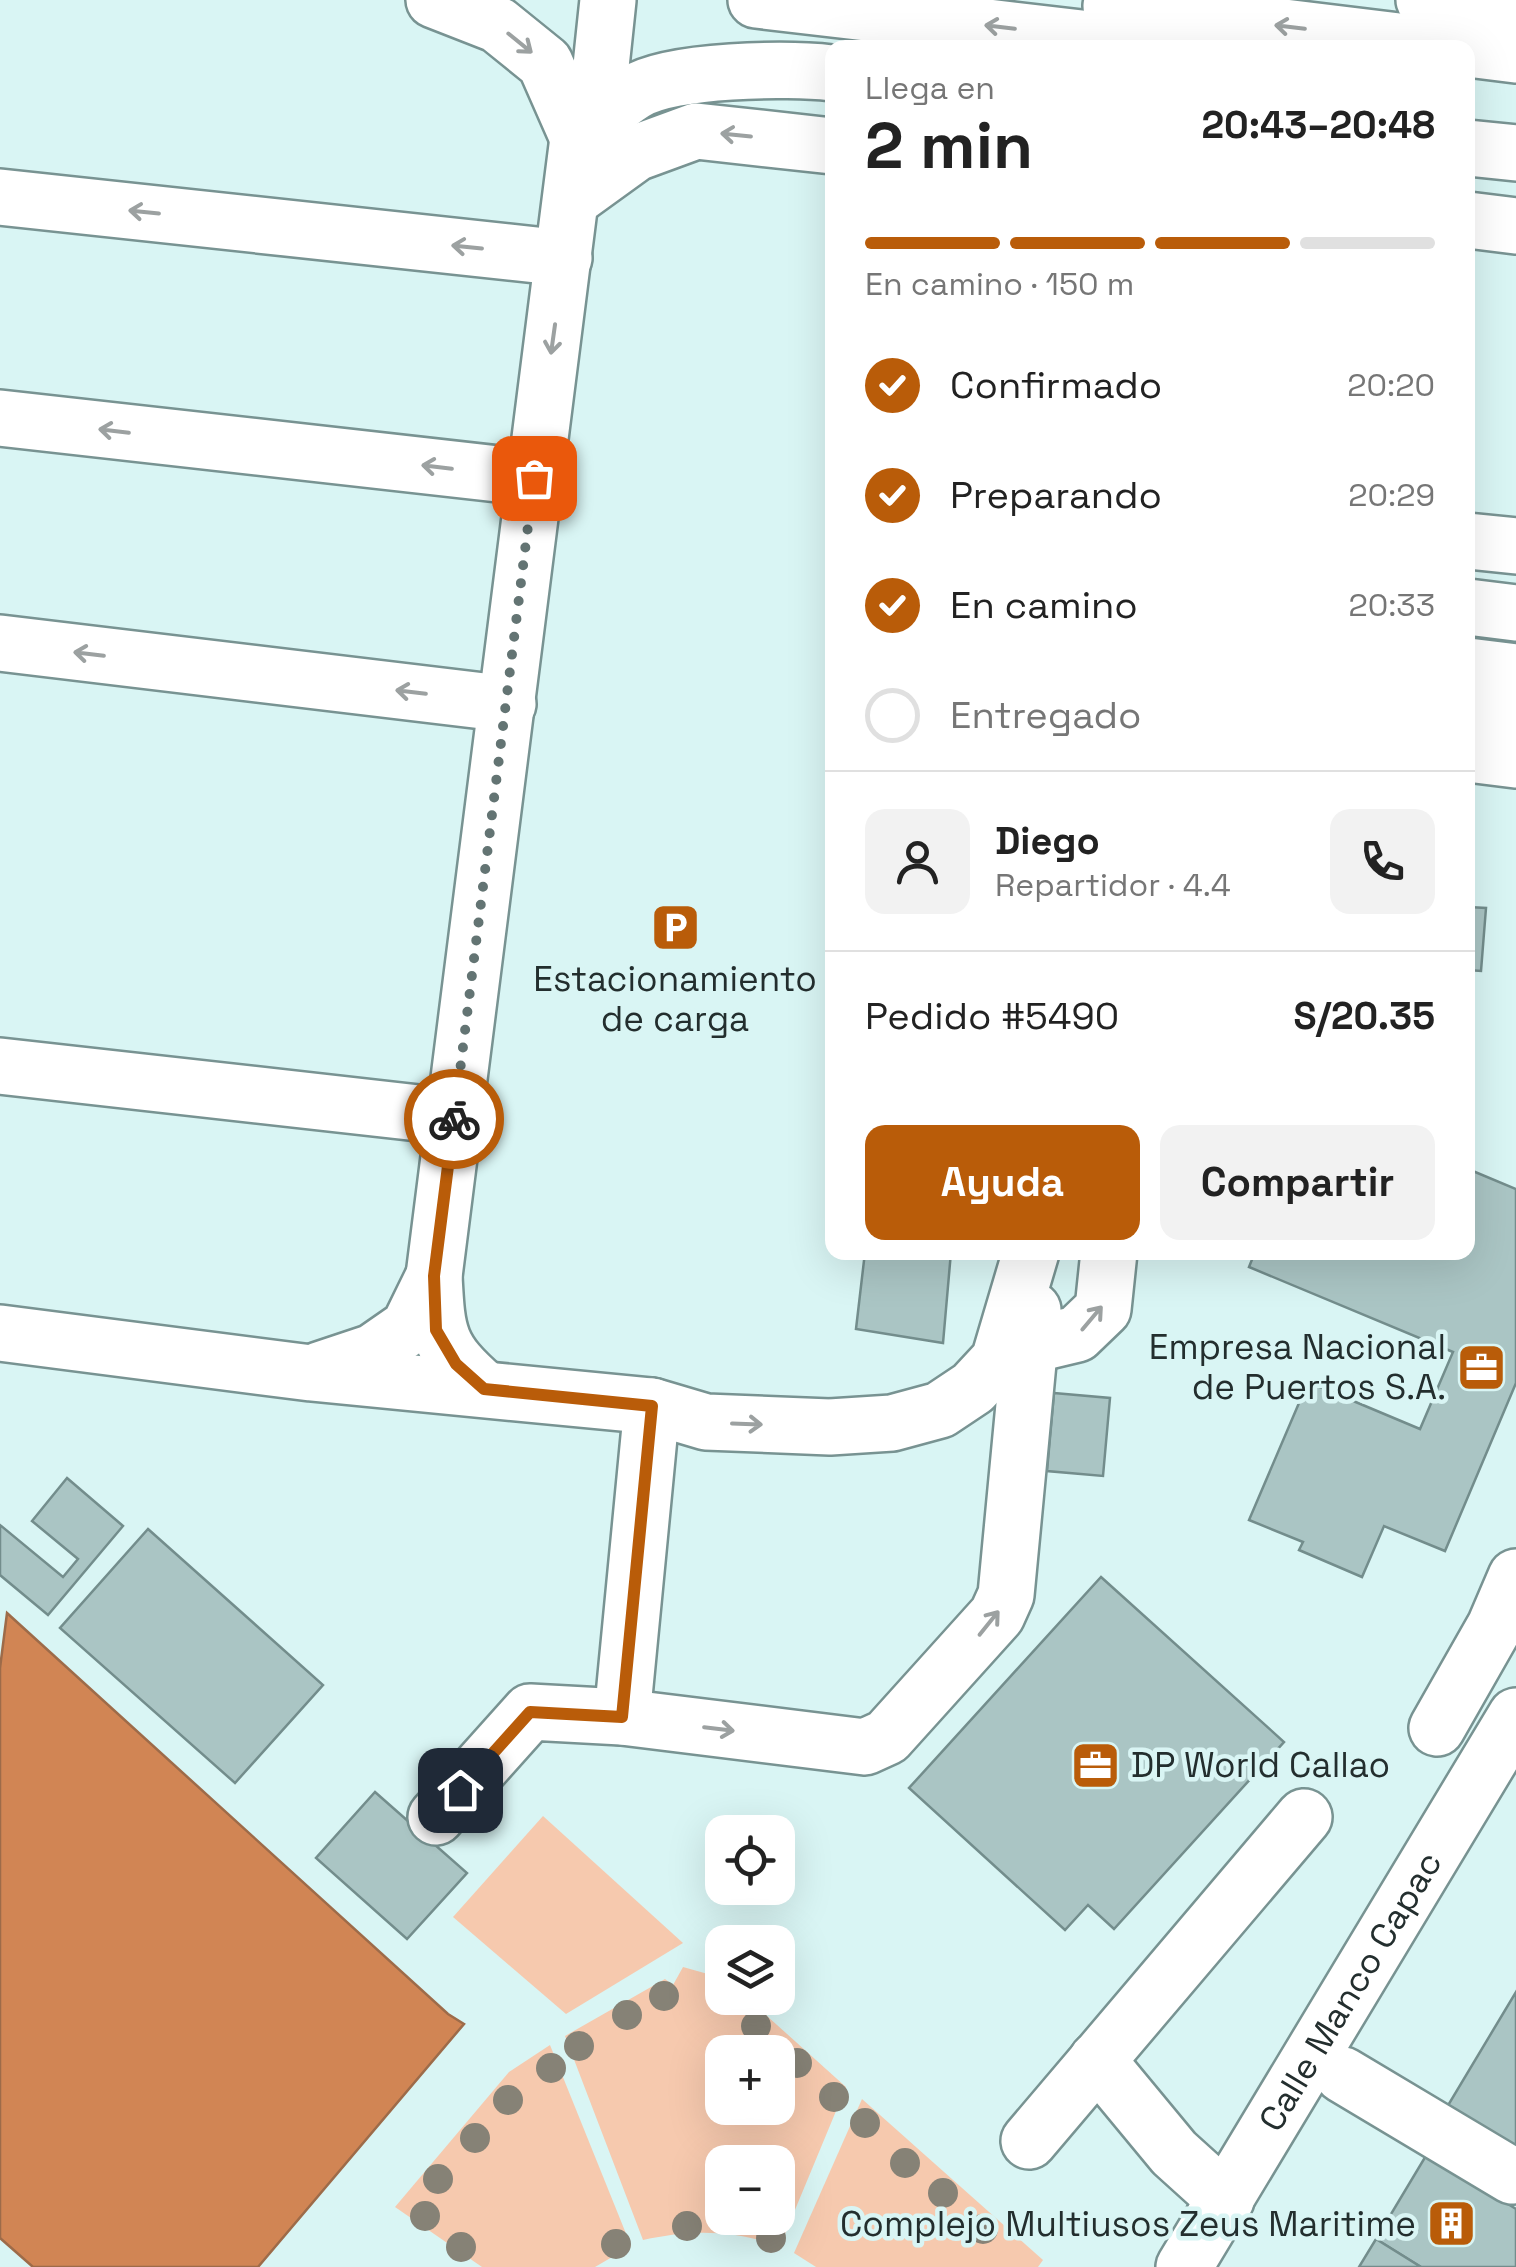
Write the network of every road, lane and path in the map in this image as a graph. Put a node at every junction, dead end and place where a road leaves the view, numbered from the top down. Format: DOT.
graph roads {
  1 [pos="434,0"];
  2 [pos="608,0"];
  3 [pos="756,0"];
  4 [pos="1064,0"];
  5 [pos="1424,0"];
  6 [pos="1516,11"];
  7 [pos="1098,40"];
  8 [pos="1391,40"];
  9 [pos="1475,50"];
  10 [pos="1516,55"];
  11 [pos="825,72"];
  12 [pos="1475,85"];
  13 [pos="1516,90"];
  14 [pos="578,138"];
  15 [pos="825,145"];
  16 [pos="1475,149"];
  17 [pos="1516,154"];
  18 [pos="0,196"];
  19 [pos="571,200"];
  20 [pos="1475,221"];
  21 [pos="1516,226"];
  22 [pos="564,258"];
  23 [pos="0,418"];
  24 [pos="534,478"];
  25 [pos="1475,542"];
  26 [pos="1516,546"];
  27 [pos="1475,608"];
  28 [pos="1516,613"];
  29 [pos="0,644"];
  30 [pos="1475,667"];
  31 [pos="1516,672"];
  32 [pos="508,704"];
  33 [pos="1475,711"];
  34 [pos="1516,716"];
  35 [pos="1475,755"];
  36 [pos="1516,760"];
  37 [pos="0,1066"];
  38 [pos="454,1117"];
  39 [pos="1031,1260"];
  40 [pos="1034,1260"];
  41 [pos="1107,1260"];
  42 [pos="434,1276"];
  43 [pos="0,1334"];
  44 [pos="1031,1345"];
  45 [pos="310,1373"];
  46 [pos="484,1389"];
  47 [pos="652,1406"];
  48 [pos="1516,1577"];
  49 [pos="622,1717"];
  50 [pos="1508,1756"];
  51 [pos="436,1817"];
  52 [pos="1304,1817"];
  53 [pos="1098,2060"];
  54 [pos="1344,2075"];
  55 [pos="1029,2141"];
  56 [pos="1512,2176"];
  57 [pos="1226,2200"];
  58 [pos="1184,2267"];
  59 [pos="1223,2267"];
  1 -- 14 [label="main road, one-way"];
  2 -- 14 [label="main road"];
  7 -- 3 [label="main road, one-way"];
  8 -- 4 [label="main road, one-way"];
  5 -- 6 [label="main road"];
  9 -- 10 [label="main road"];
  11 -- 14 [label="main road"];
  12 -- 13 [label="main road"];
  14 -- 19 [label="main road"];
  15 -- 19 [label="main road, one-way"];
  16 -- 17 [label="main road"];
  22 -- 18 [label="main road, one-way"];
  19 -- 22 [label="main road"];
  20 -- 21 [label="main road"];
  22 -- 24 [label="main road, one-way"];
  24 -- 23 [label="main road, one-way"];
  24 -- 32 [label="main road"];
  25 -- 26 [label="main road"];
  27 -- 28 [label="main road"];
  32 -- 29 [label="main road, one-way"];
  30 -- 31 [label="main road"];
  32 -- 38 [label="main road"];
  33 -- 34 [label="main road"];
  35 -- 36 [label="main road"];
  37 -- 38 [label="main road"];
  38 -- 42 [label="main road"];
  47 -- 39 [label="main road, one-way"];
  40 -- 44 [label="main road"];
  44 -- 41 [label="main road, one-way"];
  42 -- 45 [label="main road"];
  42 -- 46 [label="main road"];
  43 -- 45 [label="main road"];
  49 -- 44 [label="main road, one-way"];
  45 -- 46 [label="main road"];
  46 -- 47 [label="main road"];
  47 -- 49 [label="main road"];
  48 -- 50 [label="main road"];
  49 -- 51 [label="main road"];
  50 -- 54 [label="main road, Calle Manco Capac"];
  50 -- 57 [label="main road, Calle Manco Capac"];
  52 -- 53 [label="main road"];
  53 -- 55 [label="main road"];
  53 -- 57 [label="main road"];
  54 -- 56 [label="main road"];
  54 -- 59 [label="main road, Calle Manco Capac"];
  57 -- 58 [label="main road, Calle Manco Capac"];
}
